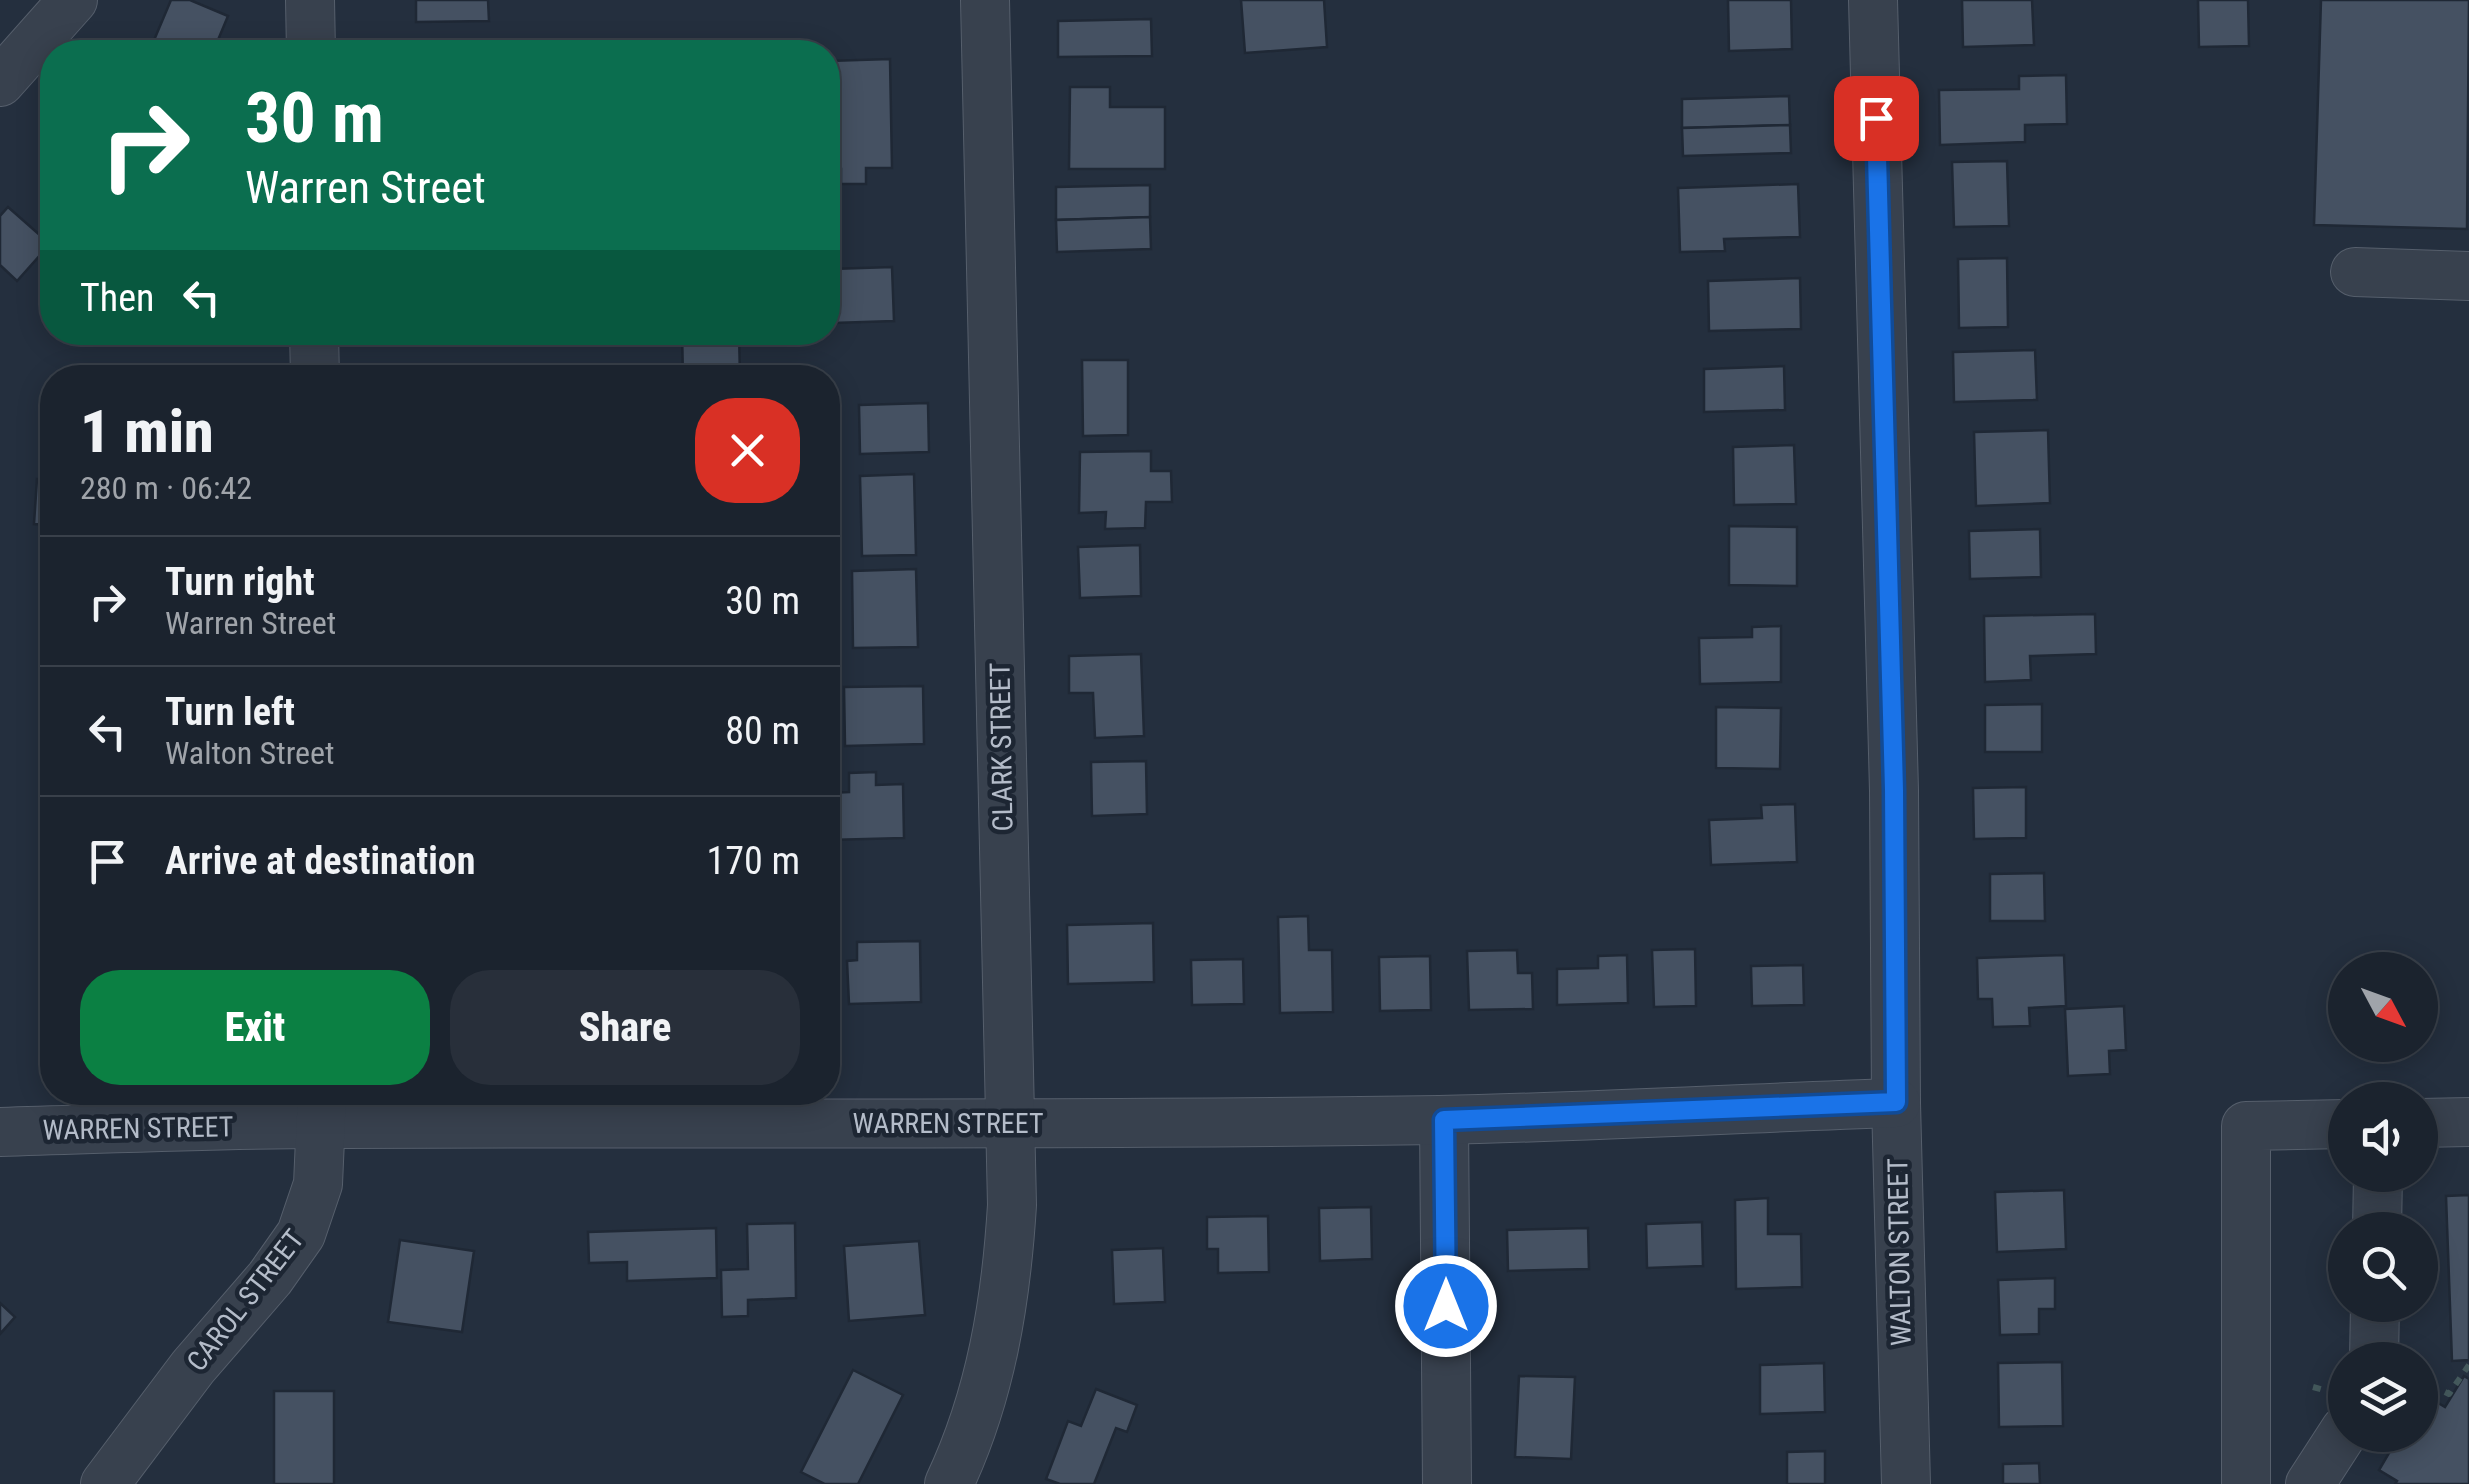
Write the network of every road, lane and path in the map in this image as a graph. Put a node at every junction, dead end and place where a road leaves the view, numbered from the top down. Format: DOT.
graph roads {
  1 [pos="73,0"];
  2 [pos="310,0"];
  3 [pos="984,0"];
  4 [pos="1873,0"];
  5 [pos="311,40"];
  6 [pos="0,82"];
  7 [pos="2355,272"];
  8 [pos="2469,276"];
  9 [pos="1896,1102"];
  10 [pos="322,1108"];
  11 [pos="1444,1120"];
  12 [pos="2438,1122"];
  13 [pos="2469,1122"];
  14 [pos="1008,1124"];
  15 [pos="2328,1124"];
  16 [pos="0,1132"];
  17 [pos="2469,1365"];
  18 [pos="2445,1392"];
  19 [pos="2331,1452"];
  20 [pos="105,1484"];
  21 [pos="948,1484"];
  22 [pos="1447,1484"];
  23 [pos="1906,1484"];
  24 [pos="2246,1484"];
  25 [pos="2310,1484"];
  1 -- 6 [label="street"];
  2 -- 5 [label="street"];
  3 -- 14 [label="street, CLARK STREET"];
  4 -- 9 [label="street, WALTON STREET"];
  7 -- 8 [label="street"];
  9 -- 11 [label="street, WARREN STREET"];
  9 -- 23 [label="street, WALTON STREET"];
  10 -- 14 [label="street, WARREN STREET"];
  10 -- 16 [label="street, WARREN STREET"];
  10 -- 20 [label="street, CAROL STREET"];
  11 -- 14 [label="street, WARREN STREET"];
  11 -- 22 [label="street"];
  12 -- 13 [label="street"];
  14 -- 21 [label="street, CLARK STREET"];
  15 -- 24 [label="street"];
  17 -- 18 [label="path"];
  19 -- 25 [label="street"];
}
